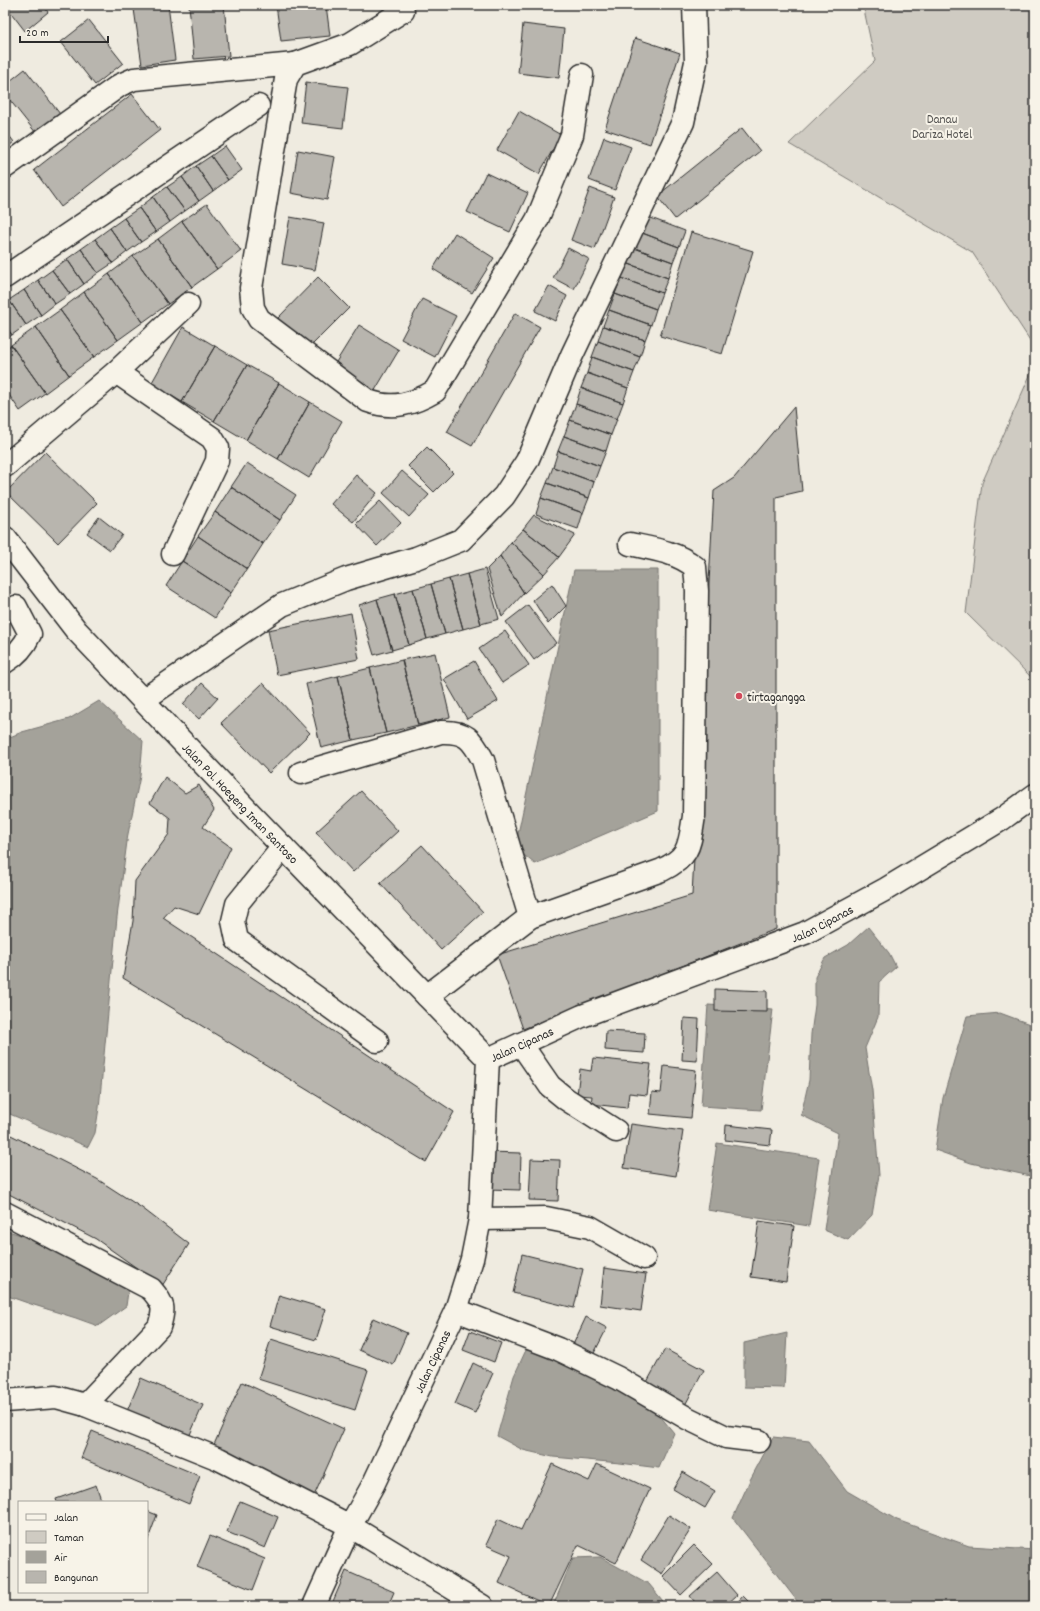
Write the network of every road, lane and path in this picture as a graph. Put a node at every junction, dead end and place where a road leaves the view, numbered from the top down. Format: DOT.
graph roads {
  1 [pos="694,5"];
  2 [pos="403,11"];
  3 [pos="295,64"];
  4 [pos="582,75"];
  5 [pos="258,106"];
  6 [pos="5,167"];
  7 [pos="5,277"];
  8 [pos="188,304"];
  9 [pos="116,372"];
  10 [pos="5,466"];
  11 [pos="5,538"];
  12 [pos="630,544"];
  13 [pos="173,554"];
  14 [pos="44,589"];
  15 [pos="10,609"];
  16 [pos="5,662"];
  17 [pos="143,700"];
  18 [pos="301,773"];
  19 [pos="1035,795"];
  20 [pos="283,847"];
  21 [pos="530,917"];
  22 [pos="427,996"];
  23 [pos="378,1041"];
  24 [pos="521,1044"];
  25 [pos="488,1058"];
  26 [pos="616,1131"];
  27 [pos="5,1213"];
  28 [pos="480,1219"];
  29 [pos="644,1258"];
  30 [pos="456,1310"];
  31 [pos="5,1401"];
  32 [pos="85,1405"];
  33 [pos="760,1441"];
  34 [pos="350,1526"];
  35 [pos="314,1606"];
  36 [pos="482,1606"];
  1 -- 17 [label="street"];
  2 -- 3 [label="street"];
  3 -- 4 [label="street"];
  3 -- 6 [label="street"];
  5 -- 7 [label="street"];
  8 -- 9 [label="street"];
  9 -- 10 [label="street"];
  9 -- 13 [label="street"];
  11 -- 14 [label="street, Jalan Pol. Hoegeng Iman Santoso"];
  12 -- 21 [label="street"];
  14 -- 15 [label="street"];
  14 -- 17 [label="street, Jalan Pol. Hoegeng Iman Santoso"];
  15 -- 16 [label="street"];
  17 -- 20 [label="street, Jalan Pol. Hoegeng Iman Santoso"];
  18 -- 21 [label="street"];
  19 -- 24 [label="street, Jalan Cipanas"];
  20 -- 22 [label="street, Jalan Pol. Hoegeng Iman Santoso"];
  20 -- 23 [label="street"];
  21 -- 22 [label="street"];
  22 -- 25 [label="street, Jalan Pol. Hoegeng Iman Santoso"];
  24 -- 25 [label="street, Jalan Cipanas"];
  24 -- 26 [label="street"];
  25 -- 28 [label="street, Jalan Cipanas"];
  27 -- 32 [label="street"];
  28 -- 29 [label="street"];
  28 -- 30 [label="street, Jalan Cipanas"];
  30 -- 33 [label="street"];
  30 -- 34 [label="street, Jalan Cipanas"];
  31 -- 32 [label="street"];
  32 -- 34 [label="street"];
  34 -- 35 [label="street, Jalan Cipanas"];
  34 -- 36 [label="street"];
}
